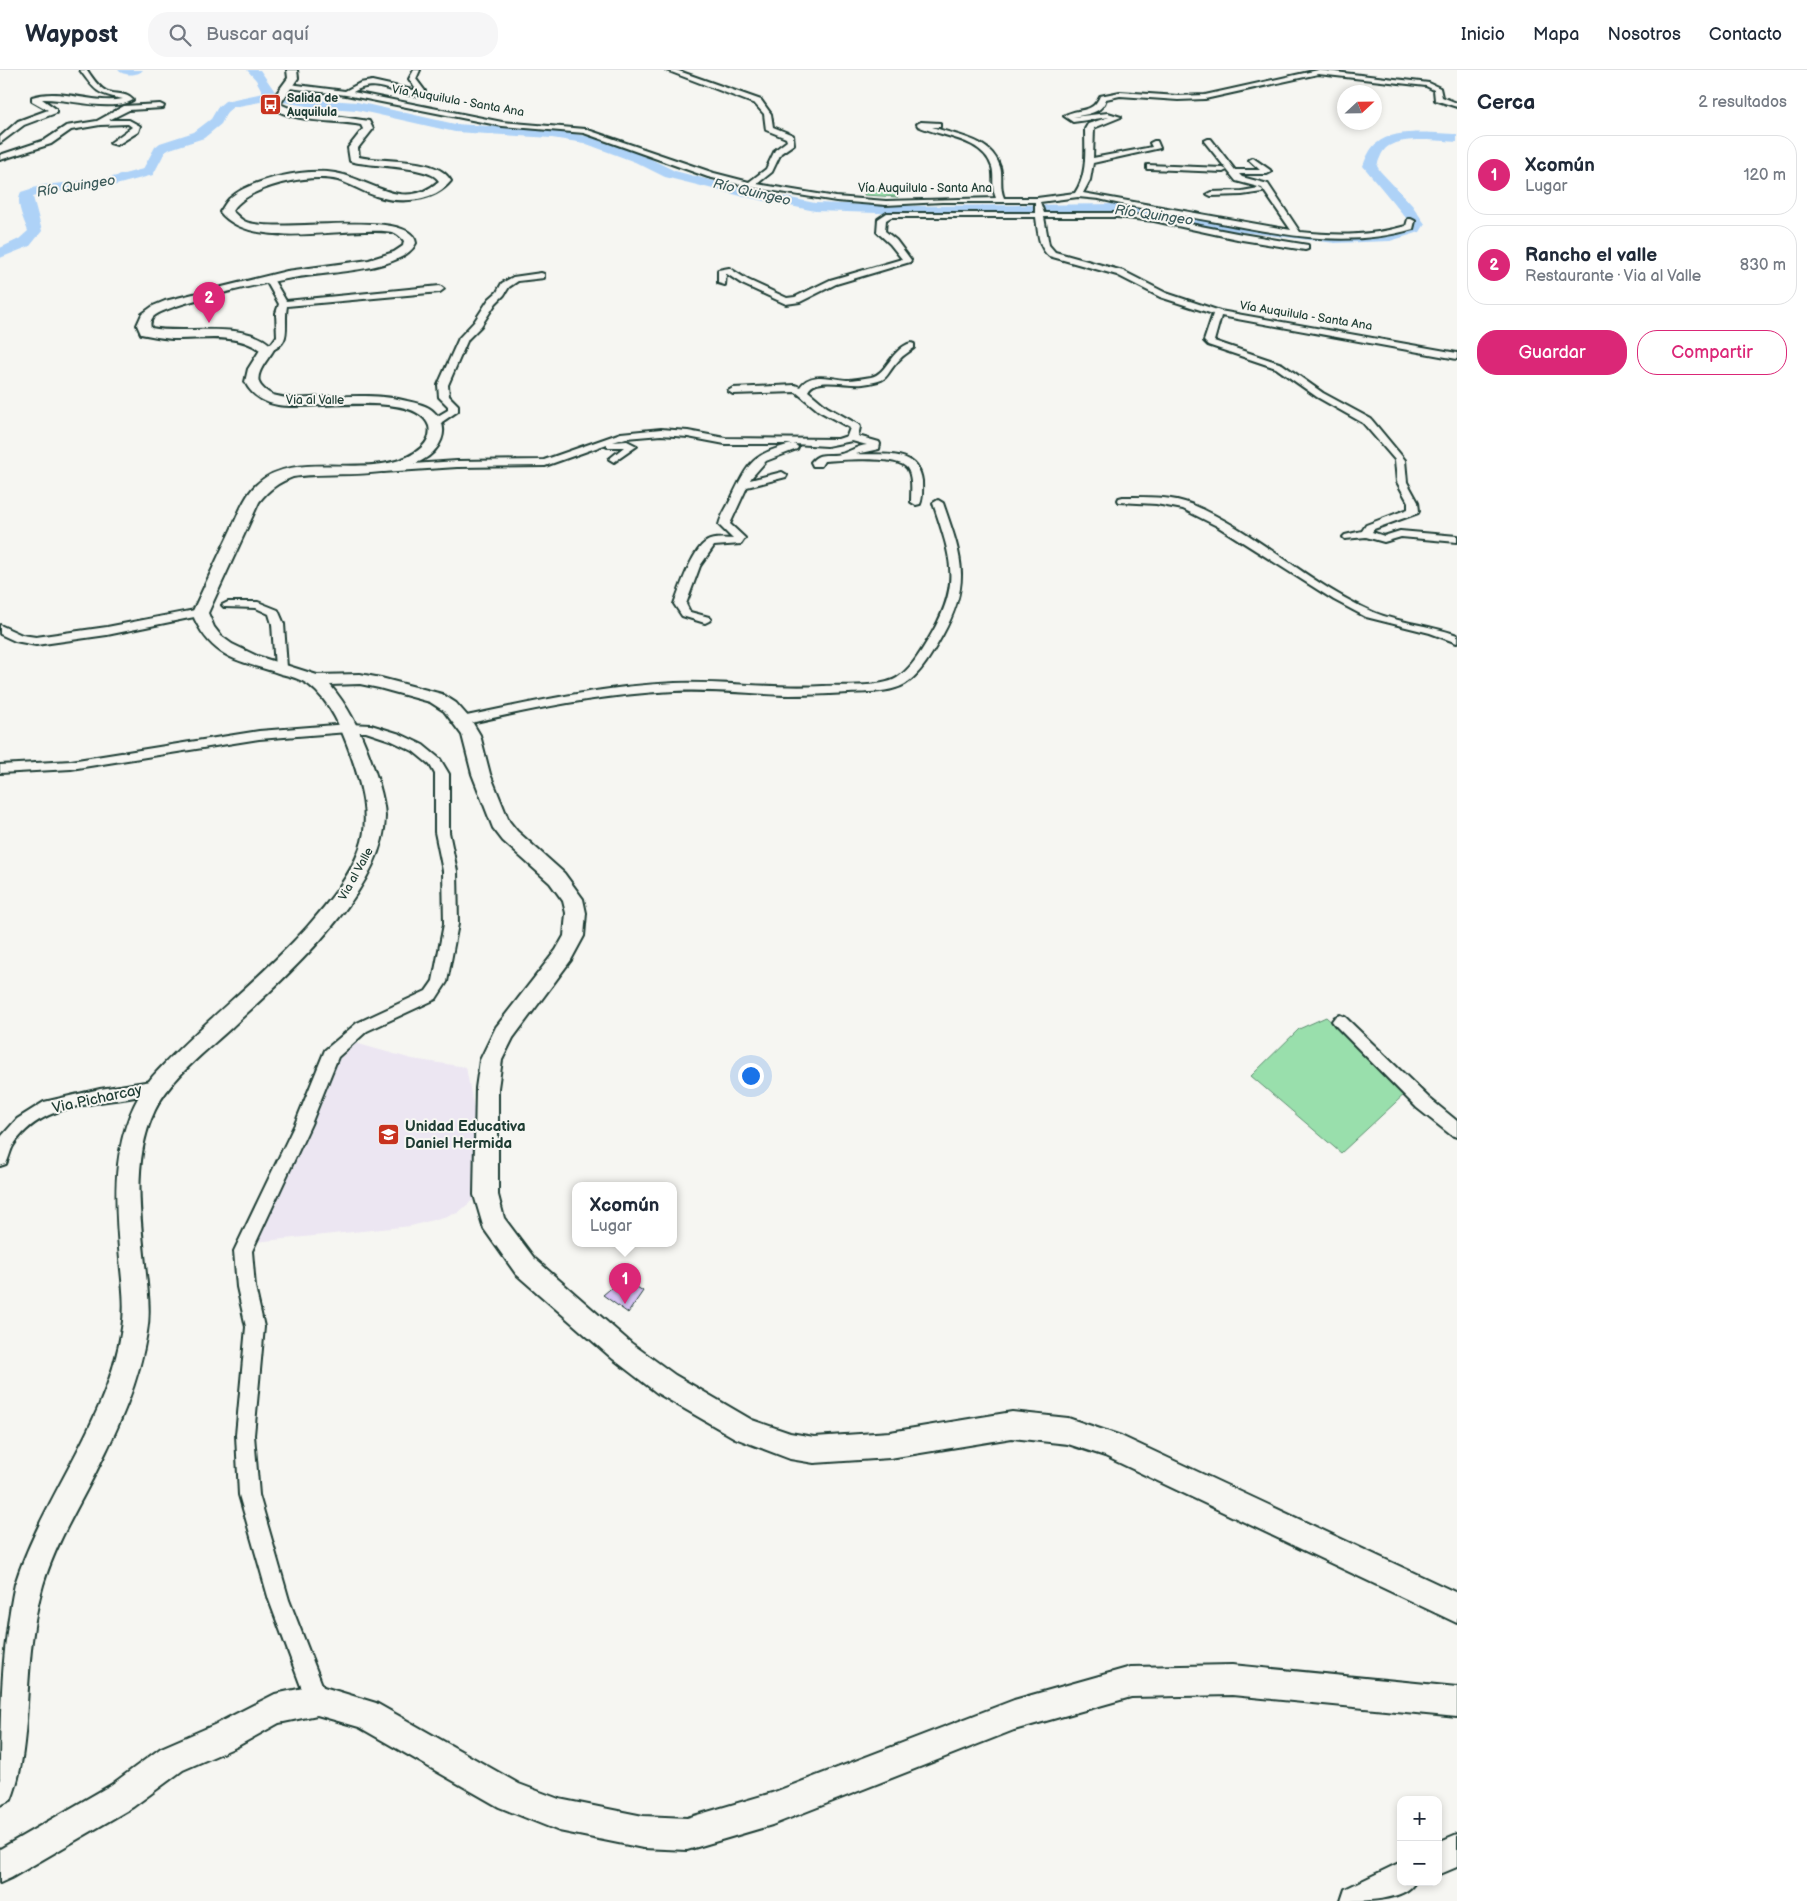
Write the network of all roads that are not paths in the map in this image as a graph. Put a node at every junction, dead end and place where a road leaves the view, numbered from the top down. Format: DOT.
graph roads {
  1 [pos="82,70"];
  2 [pos="292,70"];
  3 [pos="416,70"];
  4 [pos="669,70"];
  5 [pos="288,86"];
  6 [pos="346,93"];
  7 [pos="1457,105"];
  8 [pos="160,106"];
  9 [pos="99,123"];
  10 [pos="937,125"];
  11 [pos="0,141"];
  12 [pos="1208,141"];
  13 [pos="114,143"];
  14 [pos="1154,143"];
  15 [pos="1206,152"];
  16 [pos="0,158"];
  17 [pos="1253,160"];
  18 [pos="1089,161"];
  19 [pos="1150,167"];
  20 [pos="1223,170"];
  21 [pos="1234,172"];
  22 [pos="750,185"];
  23 [pos="1259,190"];
  24 [pos="1211,194"];
  25 [pos="1078,195"];
  26 [pos="1001,200"];
  27 [pos="1038,208"];
  28 [pos="1411,221"];
  29 [pos="1293,233"];
  30 [pos="1305,247"];
  31 [pos="541,276"];
  32 [pos="269,279"];
  33 [pos="722,283"];
  34 [pos="440,289"];
  35 [pos="282,304"];
  36 [pos="1218,313"];
  37 [pos="911,346"];
  38 [pos="267,349"];
  39 [pos="1457,356"];
  40 [pos="733,391"];
  41 [pos="803,391"];
  42 [pos="435,422"];
  43 [pos="852,438"];
  44 [pos="811,442"];
  45 [pos="592,445"];
  46 [pos="850,457"];
  47 [pos="614,459"];
  48 [pos="817,464"];
  49 [pos="374,469"];
  50 [pos="782,475"];
  51 [pos="743,484"];
  52 [pos="1123,500"];
  53 [pos="916,502"];
  54 [pos="938,503"];
  55 [pos="1366,534"];
  56 [pos="1349,538"];
  57 [pos="1457,539"];
  58 [pos="228,605"];
  59 [pos="200,613"];
  60 [pos="705,619"];
  61 [pos="0,629"];
  62 [pos="1457,639"];
  63 [pos="282,668"];
  64 [pos="314,680"];
  65 [pos="462,721"];
  66 [pos="348,728"];
  67 [pos="0,769"];
  68 [pos="1340,1021"];
  69 [pos="158,1086"];
  70 [pos="1457,1130"];
  71 [pos="0,1159"];
  72 [pos="1457,1608"];
  73 [pos="318,1700"];
  74 [pos="1457,1702"];
  75 [pos="0,1790"];
  76 [pos="1457,1850"];
  77 [pos="1442,1857"];
  78 [pos="0,1867"];
  79 [pos="1397,1880"];
  80 [pos="1356,1901"];
  1 -- 11 [label="street"];
  2 -- 5 [label="main road"];
  3 -- 6 [label="street"];
  4 -- 22 [label="street"];
  5 -- 6 [label="street, Vía Auquilula - Santa Ana"];
  5 -- 32 [label="main road"];
  6 -- 22 [label="street, Vía Auquilula - Santa Ana"];
  7 -- 18 [label="street"];
  8 -- 9 [label="street"];
  9 -- 13 [label="street"];
  9 -- 16 [label="street"];
  10 -- 26 [label="street"];
  12 -- 21 [label="street"];
  14 -- 18 [label="street"];
  15 -- 20 [label="street"];
  17 -- 21 [label="street"];
  18 -- 25 [label="street"];
  19 -- 20 [label="street"];
  20 -- 23 [label="street"];
  21 -- 29 [label="street"];
  22 -- 26 [label="street, Vía Auquilula - Santa Ana"];
  23 -- 24 [label="street"];
  23 -- 29 [label="street"];
  25 -- 27 [label="street"];
  25 -- 29 [label="street"];
  26 -- 27 [label="street, Vía Auquilula - Santa Ana"];
  27 -- 30 [label="street"];
  27 -- 33 [label="street"];
  27 -- 36 [label="street, Vía Auquilula - Santa Ana"];
  28 -- 29 [label="street"];
  31 -- 42 [label="street"];
  32 -- 35 [label="street"];
  32 -- 38 [label="main road"];
  34 -- 35 [label="street"];
  35 -- 38 [label="street"];
  36 -- 39 [label="street, Vía Auquilula - Santa Ana"];
  36 -- 55 [label="street"];
  37 -- 41 [label="street"];
  38 -- 42 [label="main road, Via al Valle"];
  40 -- 41 [label="street"];
  41 -- 43 [label="street"];
  42 -- 49 [label="main road"];
  43 -- 44 [label="street"];
  43 -- 46 [label="street"];
  44 -- 45 [label="street"];
  44 -- 51 [label="street"];
  45 -- 47 [label="street"];
  45 -- 49 [label="street"];
  46 -- 48 [label="street"];
  46 -- 53 [label="street"];
  49 -- 59 [label="main road"];
  50 -- 51 [label="street"];
  51 -- 60 [label="street"];
  52 -- 62 [label="street"];
  54 -- 65 [label="street"];
  55 -- 56 [label="street"];
  55 -- 57 [label="street"];
  58 -- 63 [label="street"];
  59 -- 61 [label="street"];
  59 -- 63 [label="main road, Via al Valle"];
  63 -- 64 [label="main road, Via al Valle"];
  64 -- 65 [label="main road"];
  64 -- 66 [label="main road, Via al Valle"];
  65 -- 72 [label="main road"];
  66 -- 67 [label="street"];
  66 -- 69 [label="main road, Via al Valle"];
  66 -- 73 [label="street"];
  68 -- 70 [label="street"];
  69 -- 71 [label="street, Via Picharcay"];
  69 -- 75 [label="main road, Via al Valle"];
  73 -- 74 [label="main road"];
  73 -- 78 [label="main road"];
  76 -- 77 [label="main road"];
  79 -- 80 [label="main road"];
}
